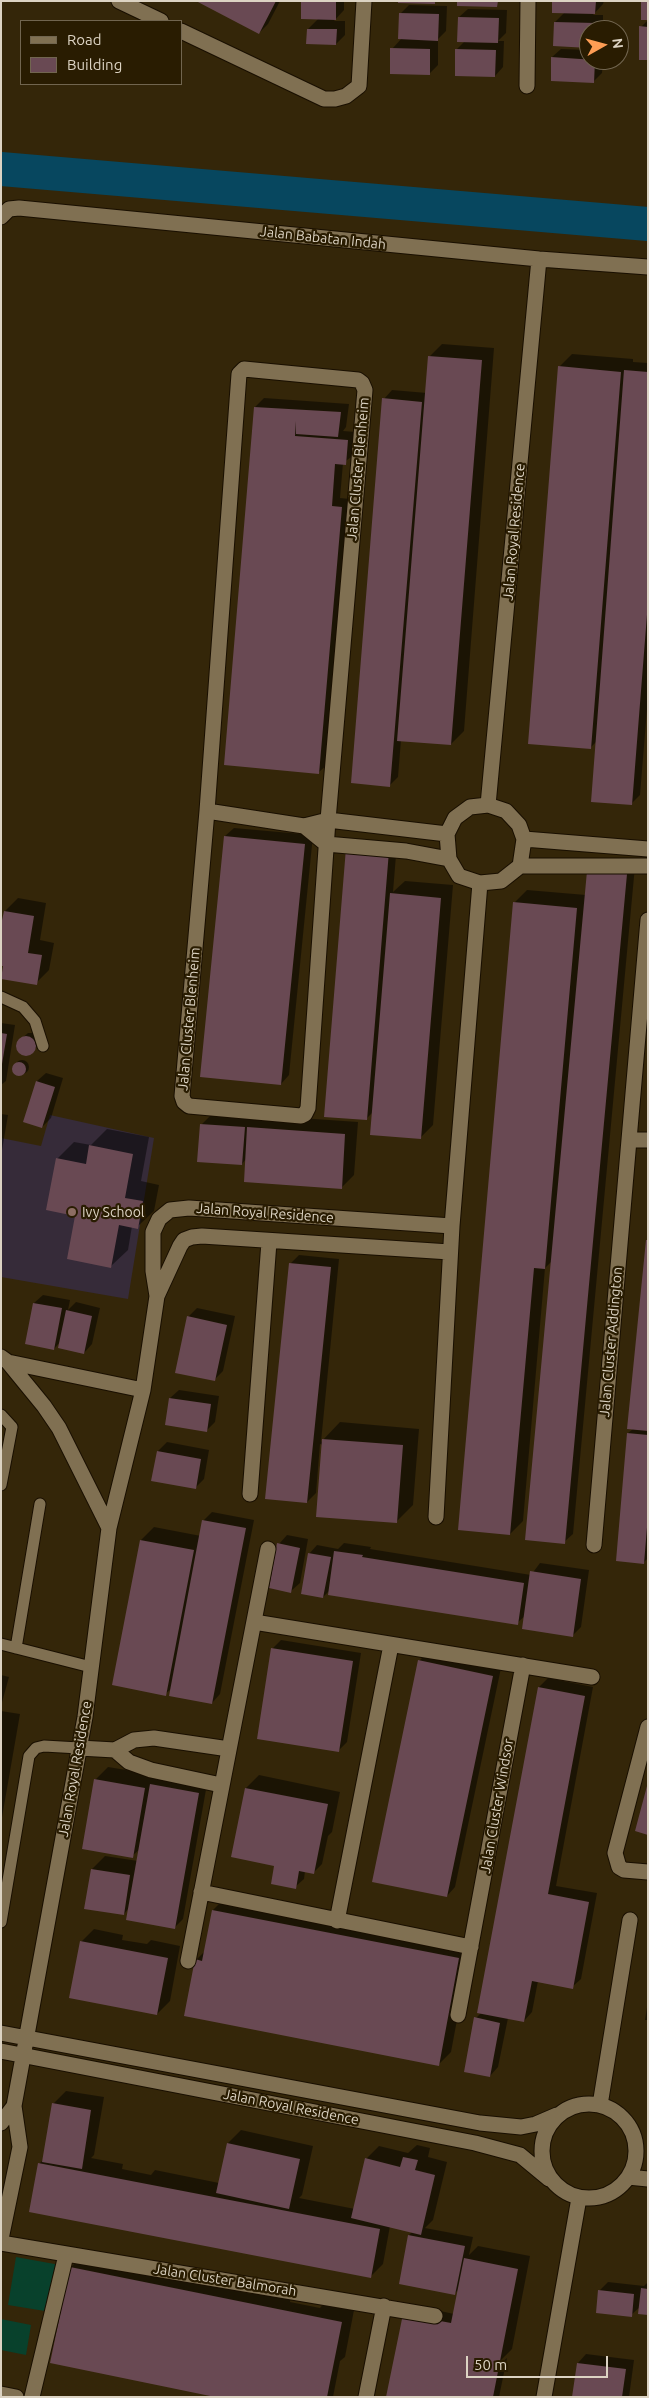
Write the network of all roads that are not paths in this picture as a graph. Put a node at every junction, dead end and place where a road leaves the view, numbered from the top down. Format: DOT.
graph roads {
  1 [pos="119,1"];
  2 [pos="364,1"];
  3 [pos="528,1"];
  4 [pos="159,20"];
  5 [pos="182,31"];
  6 [pos="526,86"];
  7 [pos="1,216"];
  8 [pos="539,259"];
  9 [pos="648,267"];
  10 [pos="488,804"];
  11 [pos="207,811"];
  12 [pos="328,820"];
  13 [pos="304,826"];
  14 [pos="447,834"];
  15 [pos="524,839"];
  16 [pos="326,844"];
  17 [pos="648,849"];
  18 [pos="449,859"];
  19 [pos="520,866"];
  20 [pos="648,866"];
  21 [pos="480,883"];
  22 [pos="648,920"];
  23 [pos="1,997"];
  24 [pos="43,1046"];
  25 [pos="629,1140"];
  26 [pos="648,1140"];
  27 [pos="452,1226"];
  28 [pos="269,1242"];
  29 [pos="450,1252"];
  30 [pos="156,1301"];
  31 [pos="4,1360"];
  32 [pos="143,1390"];
  33 [pos="1,1415"];
  34 [pos="1,1485"];
  35 [pos="250,1494"];
  36 [pos="40,1504"];
  37 [pos="436,1517"];
  38 [pos="109,1528"];
  39 [pos="594,1545"];
  40 [pos="268,1549"];
  41 [pos="254,1622"];
  42 [pos="1,1644"];
  43 [pos="391,1645"];
  44 [pos="16,1648"];
  45 [pos="523,1665"];
  46 [pos="91,1667"];
  47 [pos="592,1677"];
  48 [pos="648,1727"];
  49 [pos="79,1748"];
  50 [pos="229,1749"];
  51 [pos="114,1750"];
  52 [pos="221,1785"];
  53 [pos="648,1872"];
  54 [pos="201,1892"];
  55 [pos="630,1920"];
  56 [pos="337,1921"];
  57 [pos="1,1922"];
  58 [pos="471,1947"];
  59 [pos="188,1961"];
  60 [pos="458,2015"];
  61 [pos="1,2033"];
  62 [pos="27,2038"];
  63 [pos="1,2051"];
  64 [pos="24,2055"];
  65 [pos="600,2105"];
  66 [pos="14,2106"];
  67 [pos="557,2116"];
  68 [pos="1,2123"];
  69 [pos="641,2142"];
  70 [pos="628,2177"];
  71 [pos="550,2178"];
  72 [pos="648,2179"];
  73 [pos="579,2198"];
  74 [pos="1,2239"];
  75 [pos="1,2243"];
  76 [pos="66,2255"];
  77 [pos="384,2306"];
  78 [pos="436,2316"];
  79 [pos="1,2394"];
  80 [pos="16,2397"];
  81 [pos="32,2397"];
  82 [pos="366,2397"];
  83 [pos="544,2397"];
  1 -- 4 [label="street"];
  2 -- 5 [label="street"];
  3 -- 6 [label="street"];
  7 -- 8 [label="street, Jalan Babatan Indah"];
  8 -- 9 [label="street, Jalan Babatan Indah"];
  8 -- 10 [label="street, Jalan Royal Residence"];
  10 -- 14 [label="street"];
  10 -- 15 [label="street"];
  11 -- 12 [label="street, Jalan Cluster Blenheim"];
  11 -- 13 [label="street"];
  11 -- 16 [label="street, Jalan Cluster Blenheim"];
  12 -- 13 [label="street"];
  12 -- 14 [label="street"];
  12 -- 16 [label="street, Jalan Cluster Blenheim"];
  13 -- 16 [label="street"];
  14 -- 18 [label="street"];
  15 -- 17 [label="street"];
  15 -- 19 [label="street"];
  16 -- 18 [label="street"];
  18 -- 21 [label="street"];
  19 -- 20 [label="street"];
  19 -- 21 [label="street"];
  21 -- 27 [label="street"];
  22 -- 25 [label="street, Jalan Cluster Addington"];
  23 -- 24 [label="lane"];
  25 -- 26 [label="street"];
  25 -- 39 [label="street, Jalan Cluster Addington"];
  27 -- 29 [label="street"];
  27 -- 30 [label="street, Jalan Royal Residence"];
  28 -- 29 [label="street, Jalan Royal Residence"];
  28 -- 30 [label="street, Jalan Royal Residence"];
  28 -- 35 [label="street, Jalan Royal Residence"];
  29 -- 37 [label="street"];
  30 -- 32 [label="street, Jalan Royal Residence"];
  31 -- 32 [label="street"];
  31 -- 38 [label="street"];
  32 -- 38 [label="street, Jalan Royal Residence"];
  33 -- 34 [label="lane"];
  36 -- 44 [label="lane"];
  38 -- 46 [label="street, Jalan Royal Residence"];
  40 -- 41 [label="street"];
  41 -- 43 [label="street"];
  41 -- 50 [label="street"];
  42 -- 44 [label="lane"];
  43 -- 45 [label="street"];
  43 -- 56 [label="street"];
  44 -- 46 [label="lane"];
  45 -- 47 [label="street"];
  45 -- 58 [label="street, Jalan Cluster Windsor"];
  46 -- 49 [label="street, Jalan Royal Residence"];
  48 -- 53 [label="street"];
  49 -- 51 [label="street"];
  49 -- 57 [label="lane"];
  49 -- 62 [label="street, Jalan Royal Residence"];
  50 -- 51 [label="street"];
  50 -- 52 [label="street"];
  51 -- 52 [label="street"];
  52 -- 54 [label="street"];
  54 -- 56 [label="street"];
  54 -- 59 [label="street"];
  55 -- 65 [label="street"];
  56 -- 58 [label="street"];
  58 -- 60 [label="street, Jalan Cluster Windsor"];
  61 -- 62 [label="street, Jalan Royal Residence"];
  62 -- 64 [label="street, Jalan Royal Residence"];
  62 -- 67 [label="street, Jalan Royal Residence"];
  63 -- 64 [label="street, Jalan Royal Residence"];
  64 -- 66 [label="street"];
  64 -- 71 [label="street, Jalan Royal Residence"];
  65 -- 67 [label="street"];
  65 -- 69 [label="street"];
  66 -- 68 [label="street"];
  66 -- 74 [label="street"];
  67 -- 71 [label="street"];
  69 -- 70 [label="street"];
  70 -- 72 [label="street"];
  70 -- 73 [label="street"];
  71 -- 73 [label="street"];
  73 -- 83 [label="street"];
  75 -- 76 [label="street, Jalan Cluster Balmorah"];
  76 -- 77 [label="street, Jalan Cluster Balmorah"];
  76 -- 81 [label="street"];
  77 -- 78 [label="street, Jalan Cluster Balmorah"];
  77 -- 82 [label="street"];
  79 -- 80 [label="street"];
}
